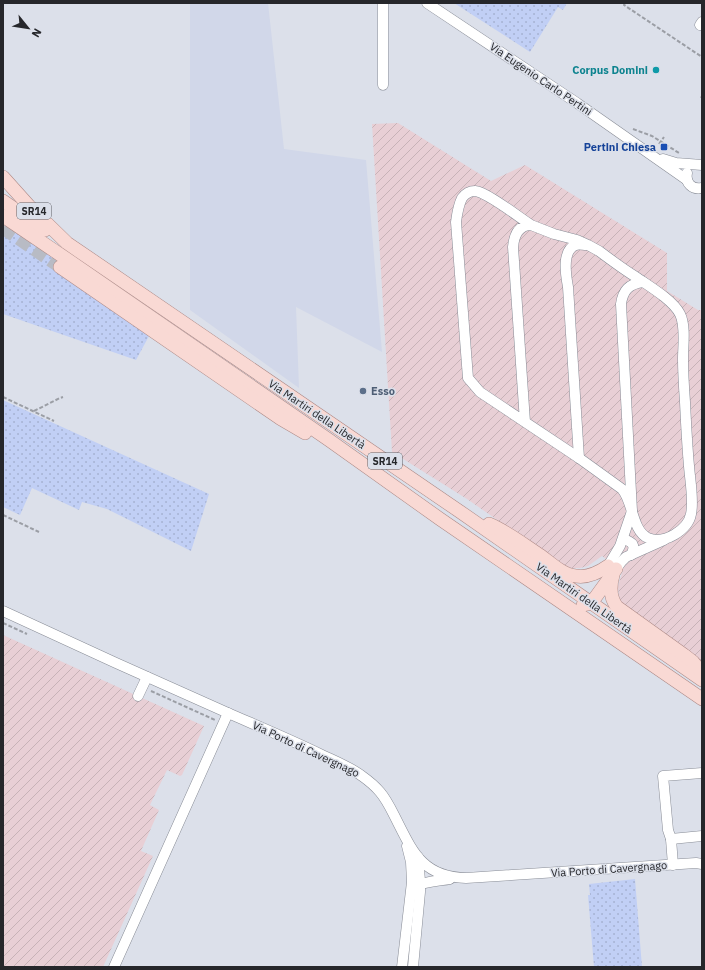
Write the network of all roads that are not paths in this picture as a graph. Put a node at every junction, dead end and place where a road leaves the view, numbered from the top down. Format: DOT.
graph roads {
  1 [pos="383,3"];
  2 [pos="426,3"];
  3 [pos="383,85"];
  4 [pos="655,157"];
  5 [pos="700,164"];
  6 [pos="3,177"];
  7 [pos="687,180"];
  8 [pos="701,189"];
  9 [pos="3,201"];
  10 [pos="3,216"];
  11 [pos="531,226"];
  12 [pos="67,243"];
  13 [pos="588,245"];
  14 [pos="60,267"];
  15 [pos="642,282"];
  16 [pos="525,422"];
  17 [pos="579,458"];
  18 [pos="376,474"];
  19 [pos="459,511"];
  20 [pos="632,511"];
  21 [pos="445,522"];
  22 [pos="671,537"];
  23 [pos="623,539"];
  24 [pos="631,555"];
  25 [pos="612,568"];
  26 [pos="588,602"];
  27 [pos="3,611"];
  28 [pos="702,673"];
  29 [pos="146,677"];
  30 [pos="702,680"];
  31 [pos="688,689"];
  32 [pos="138,696"];
  33 [pos="702,699"];
  34 [pos="228,713"];
  35 [pos="702,773"];
  36 [pos="702,836"];
  37 [pos="671,839"];
  38 [pos="407,842"];
  39 [pos="418,857"];
  40 [pos="673,864"];
  41 [pos="702,864"];
  42 [pos="456,878"];
  43 [pos="420,884"];
  44 [pos="410,895"];
  45 [pos="114,967"];
  46 [pos="402,967"];
  47 [pos="413,967"];
  1 -- 3 [label="street"];
  2 -- 4 [label="street, Via Eugenio Carlo Pertini"];
  4 -- 5 [label="street, Via Eugenio Carlo Pertini"];
  4 -- 7 [label="street, Via Eugenio Carlo Pertini"];
  5 -- 7 [label="street"];
  6 -- 12 [label="main road, Via Martiri della Libertà / SR14"];
  7 -- 8 [label="street, Via Eugenio Carlo Pertini"];
  9 -- 12 [label="main road, SR14"];
  10 -- 18 [label="main road, Via Martiri della Libertà / SR14"];
  11 -- 13 [label="street"];
  11 -- 16 [label="street"];
  11 -- 16 [label="street"];
  12 -- 19 [label="main road, Via Martiri della Libertà / SR14"];
  13 -- 15 [label="street"];
  13 -- 17 [label="street"];
  14 -- 18 [label="main road, Via Martiri della Libertà / SR14"];
  15 -- 20 [label="street"];
  15 -- 22 [label="street"];
  16 -- 17 [label="street"];
  17 -- 20 [label="street"];
  18 -- 21 [label="main road, Via Martiri della Libertà / SR14"];
  19 -- 25 [label="main road"];
  19 -- 26 [label="main road, Via Martiri della Libertà / SR14"];
  20 -- 22 [label="street"];
  20 -- 23 [label="street"];
  21 -- 26 [label="main road"];
  21 -- 31 [label="main road, Via Martiri della Libertà / SR14"];
  22 -- 24 [label="street"];
  23 -- 24 [label="street"];
  23 -- 25 [label="street"];
  24 -- 25 [label="street"];
  25 -- 26 [label="main road"];
  25 -- 28 [label="main road"];
  26 -- 30 [label="main road, Via Martiri della Libertà / SR14"];
  26 -- 31 [label="main road"];
  27 -- 29 [label="street, Via Porto di Cavergnago"];
  29 -- 32 [label="street"];
  29 -- 34 [label="street, Via Porto di Cavergnago"];
  31 -- 33 [label="main road, Via Martiri della Libertà / SR14"];
  34 -- 38 [label="street, Via Porto di Cavergnago"];
  34 -- 45 [label="street"];
  35 -- 37 [label="street"];
  36 -- 37 [label="street"];
  37 -- 40 [label="street"];
  38 -- 39 [label="street, Via Porto di Cavergnago"];
  38 -- 44 [label="street"];
  39 -- 42 [label="street, Via Porto di Cavergnago"];
  39 -- 43 [label="street"];
  40 -- 41 [label="street, Via Porto di Cavergnago"];
  40 -- 42 [label="street, Via Porto di Cavergnago"];
  42 -- 43 [label="street"];
  43 -- 44 [label="street"];
  43 -- 47 [label="street"];
  44 -- 46 [label="street"];
}
